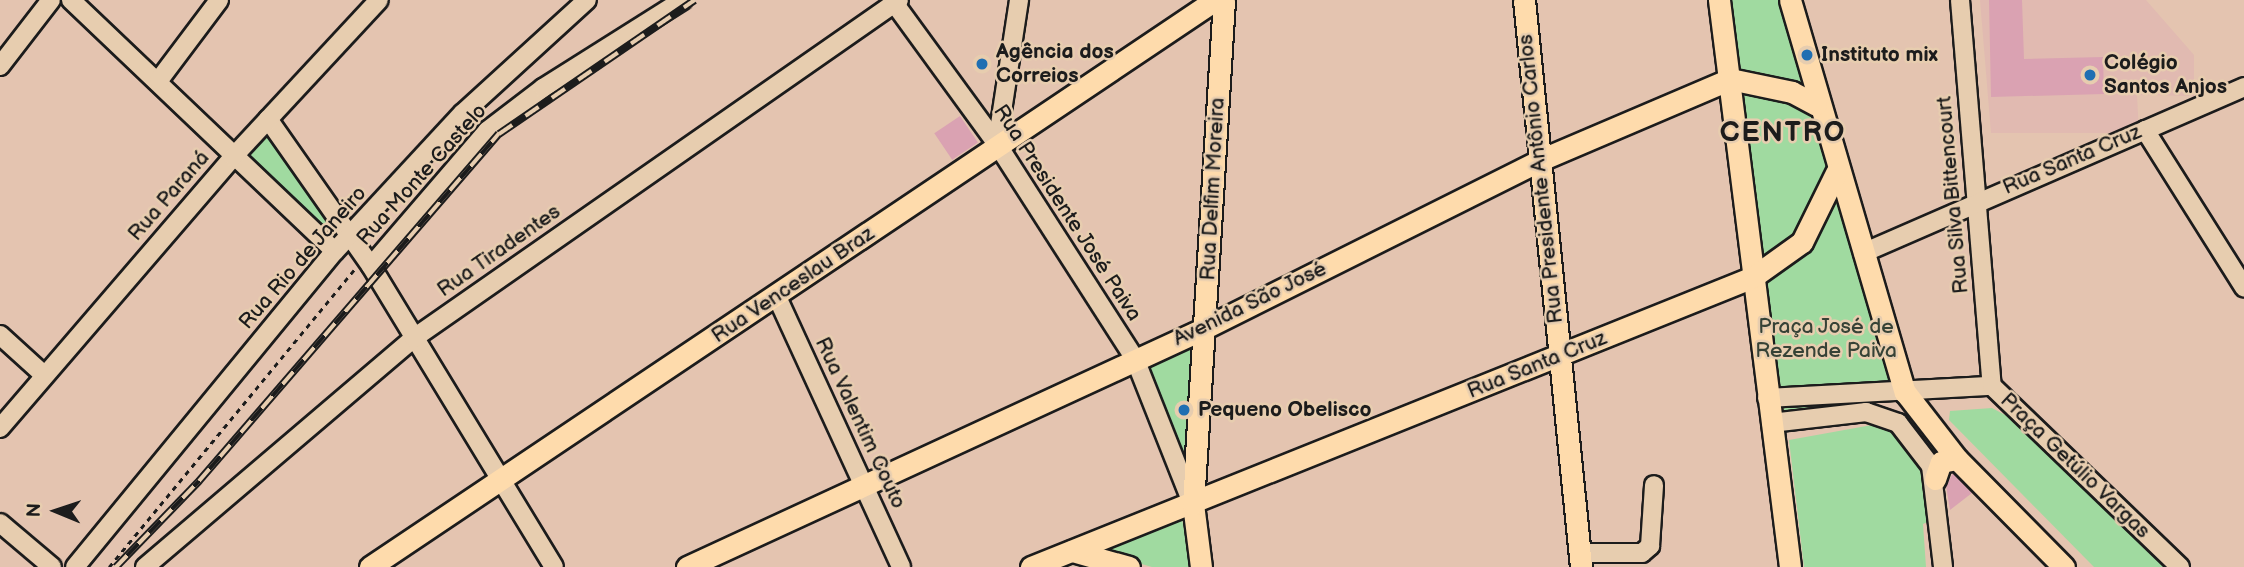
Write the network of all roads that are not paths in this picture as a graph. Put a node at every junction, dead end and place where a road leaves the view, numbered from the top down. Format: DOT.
graph roads {
  1 [pos="51,0"];
  2 [pos="71,0"];
  3 [pos="219,0"];
  4 [pos="379,0"];
  5 [pos="587,0"];
  6 [pos="683,0"];
  7 [pos="1018,0"];
  8 [pos="1215,0"];
  9 [pos="1224,0"];
  10 [pos="1524,0"];
  11 [pos="1719,0"];
  12 [pos="1790,0"];
  13 [pos="1960,0"];
  14 [pos="895,1"];
  15 [pos="0,66"];
  16 [pos="1730,79"];
  17 [pos="159,80"];
  18 [pos="2244,87"];
  19 [pos="1816,105"];
  20 [pos="268,119"];
  21 [pos="2145,130"];
  22 [pos="997,144"];
  23 [pos="233,157"];
  24 [pos="1538,161"];
  25 [pos="1836,173"];
  26 [pos="1976,201"];
  27 [pos="349,236"];
  28 [pos="335,251"];
  29 [pos="1863,253"];
  30 [pos="371,266"];
  31 [pos="1753,277"];
  32 [pos="2244,286"];
  33 [pos="777,297"];
  34 [pos="1205,328"];
  35 [pos="0,335"];
  36 [pos="414,338"];
  37 [pos="1559,357"];
  38 [pos="1135,359"];
  39 [pos="44,375"];
  40 [pos="1992,386"];
  41 [pos="1905,392"];
  42 [pos="1767,398"];
  43 [pos="1771,424"];
  44 [pos="0,428"];
  45 [pos="1957,459"];
  46 [pos="1935,479"];
  47 [pos="500,480"];
  48 [pos="1654,485"];
  49 [pos="866,488"];
  50 [pos="1192,503"];
  51 [pos="0,523"];
  52 [pos="1072,551"];
  53 [pos="1580,560"];
  54 [pos="51,567"];
  55 [pos="75,567"];
  56 [pos="145,567"];
  57 [pos="370,567"];
  58 [pos="554,567"];
  59 [pos="687,567"];
  60 [pos="901,567"];
  61 [pos="1031,567"];
  62 [pos="1129,567"];
  63 [pos="1201,567"];
  64 [pos="1790,567"];
  65 [pos="1943,567"];
  66 [pos="2064,567"];
  67 [pos="2180,567"];
  1 -- 15 [label="street"];
  2 -- 17 [label="street"];
  3 -- 17 [label="street"];
  4 -- 20 [label="street, Rua Paraná"];
  5 -- 27 [label="street, Rua Rio de Janeiro"];
  6 -- 30 [label="street, Rua Monte Castelo"];
  7 -- 22 [label="street"];
  8 -- 22 [label="main road, Rua Venceslau Braz"];
  9 -- 34 [label="main road, Rua Delfim Moreira"];
  10 -- 24 [label="main road, Rua Presidente Antônio Carlos"];
  11 -- 16 [label="main road"];
  12 -- 19 [label="main road"];
  13 -- 26 [label="street, Rua Silva Bittencourt"];
  14 -- 22 [label="street, Rua Presidente José Paiva"];
  14 -- 36 [label="street, Rua Tiradentes"];
  16 -- 19 [label="main road"];
  16 -- 24 [label="main road, Avenida São José"];
  16 -- 31 [label="main road"];
  17 -- 23 [label="street"];
  18 -- 21 [label="street, Rua Santa Cruz"];
  19 -- 25 [label="main road"];
  20 -- 23 [label="street, Rua Paraná"];
  20 -- 27 [label="street"];
  21 -- 26 [label="street, Rua Santa Cruz"];
  21 -- 32 [label="street"];
  22 -- 33 [label="main road, Rua Venceslau Braz"];
  22 -- 38 [label="street, Rua Presidente José Paiva"];
  23 -- 28 [label="street"];
  23 -- 39 [label="street, Rua Paraná"];
  24 -- 34 [label="main road, Avenida São José"];
  24 -- 37 [label="main road, Rua Presidente Antônio Carlos"];
  25 -- 29 [label="main road"];
  25 -- 31 [label="main road, Rua Santa Cruz"];
  26 -- 29 [label="street, Rua Santa Cruz"];
  26 -- 40 [label="street, Rua Silva Bittencourt"];
  27 -- 28 [label="street, Rua Rio de Janeiro"];
  27 -- 30 [label="street"];
  28 -- 55 [label="street, Rua Rio de Janeiro"];
  29 -- 41 [label="main road"];
  30 -- 36 [label="street"];
  31 -- 37 [label="main road, Rua Santa Cruz"];
  31 -- 42 [label="main road"];
  33 -- 47 [label="main road, Rua Venceslau Braz"];
  33 -- 49 [label="street, Rua Valentim Couto"];
  34 -- 38 [label="main road, Avenida São José"];
  34 -- 50 [label="main road, Rua Delfim Moreira"];
  35 -- 39 [label="street"];
  36 -- 47 [label="street"];
  36 -- 56 [label="street, Rua Tiradentes"];
  37 -- 50 [label="main road, Rua Santa Cruz"];
  37 -- 53 [label="main road, Rua Presidente Antônio Carlos"];
  38 -- 49 [label="main road, Avenida São José"];
  38 -- 50 [label="street, Rua Presidente José Paiva"];
  39 -- 44 [label="street, Rua Paraná"];
  40 -- 41 [label="street, Praça Getúlio Vargas"];
  40 -- 67 [label="street, Praça Getúlio Vargas"];
  41 -- 42 [label="street"];
  41 -- 45 [label="main road"];
  42 -- 43 [label="main road"];
  43 -- 46 [label="street"];
  43 -- 64 [label="main road"];
  45 -- 46 [label="main road"];
  45 -- 66 [label="main road"];
  46 -- 65 [label="street"];
  47 -- 57 [label="main road, Rua Venceslau Braz"];
  47 -- 58 [label="street"];
  48 -- 53 [label="street"];
  49 -- 59 [label="main road, Avenida São José"];
  49 -- 60 [label="street, Rua Valentim Couto"];
  50 -- 52 [label="main road, Rua Santa Cruz"];
  50 -- 63 [label="main road, Rua Delfim Moreira"];
  51 -- 54 [label="street"];
  52 -- 61 [label="main road"];
  52 -- 62 [label="main road"];
}
